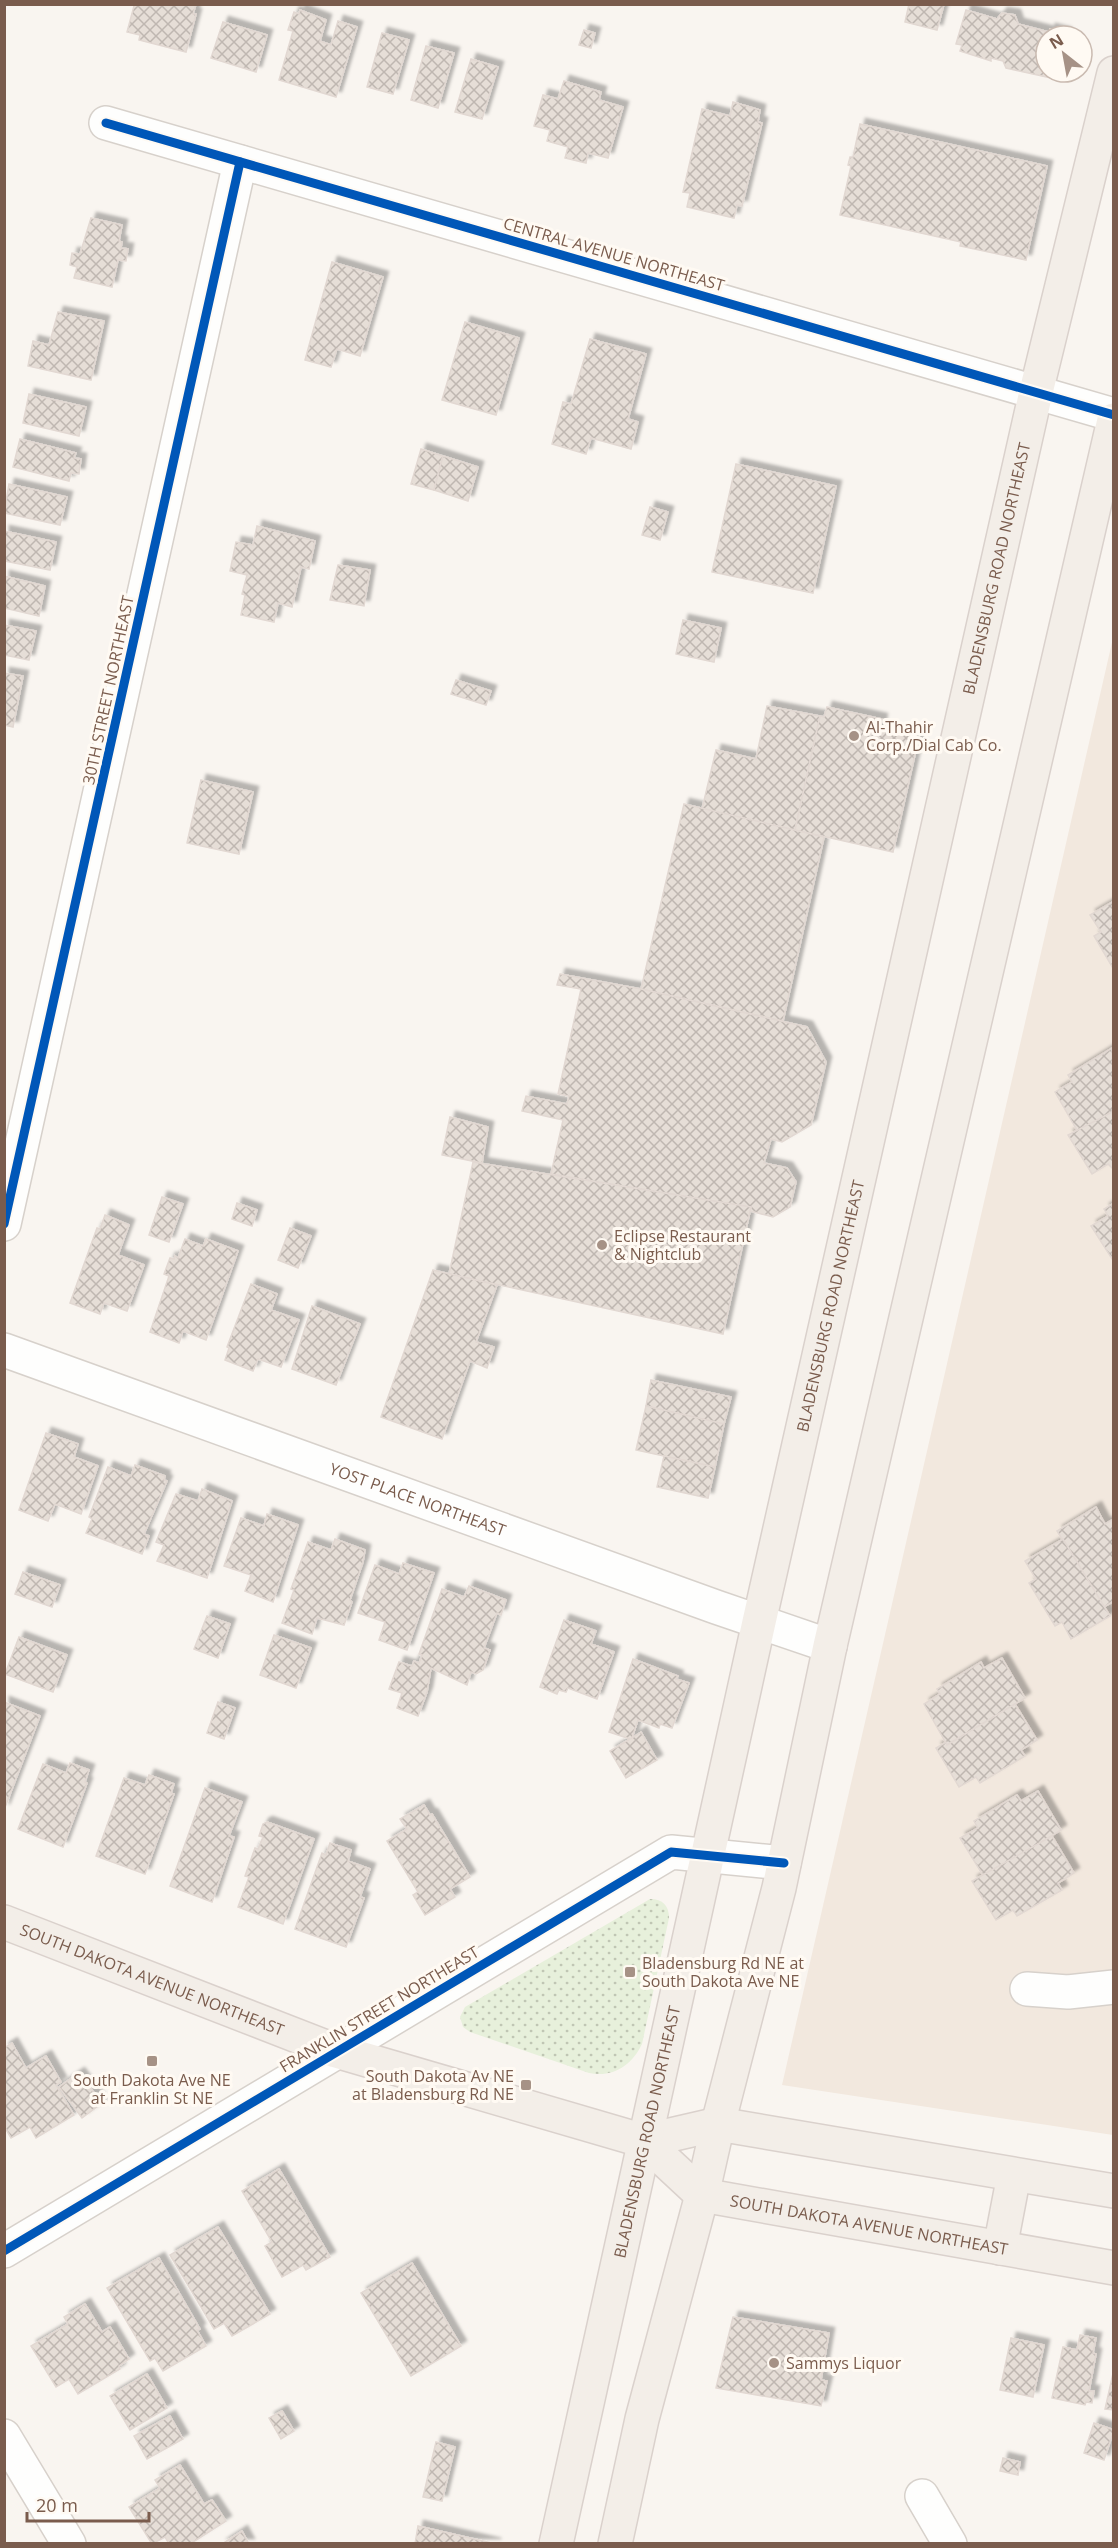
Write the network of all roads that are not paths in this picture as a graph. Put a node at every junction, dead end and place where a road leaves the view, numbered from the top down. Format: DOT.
graph roads {
  1 [pos="1113,73"];
  2 [pos="106,123"];
  3 [pos="240,162"];
  4 [pos="1036,392"];
  5 [pos="1113,415"];
  6 [pos="1113,420"];
  7 [pos="4,1224"];
  8 [pos="4,1350"];
  9 [pos="759,1622"];
  10 [pos="830,1646"];
  11 [pos="708,1855"];
  12 [pos="784,1863"];
  13 [pos="4,1922"];
  14 [pos="1113,1987"];
  15 [pos="1028,1989"];
  16 [pos="336,2051"];
  17 [pos="718,2124"];
  18 [pos="644,2141"];
  19 [pos="1014,2175"];
  20 [pos="1113,2191"];
  21 [pos="702,2195"];
  22 [pos="1000,2248"];
  23 [pos="4,2251"];
  24 [pos="1113,2268"];
  25 [pos="4,2436"];
  26 [pos="922,2496"];
  27 [pos="69,2544"];
  28 [pos="556,2544"];
  29 [pos="615,2544"];
  30 [pos="950,2544"];
  1 -- 4 [label="main road, BLADENSBURG ROAD NORTHEAST"];
  2 -- 3 [label="street, CENTRAL AVENUE NORTHEAST"];
  3 -- 4 [label="street, CENTRAL AVENUE NORTHEAST"];
  3 -- 7 [label="street, 30TH STREET NORTHEAST"];
  4 -- 5 [label="street, CENTRAL AVENUE NORTHEAST"];
  4 -- 9 [label="main road, BLADENSBURG ROAD NORTHEAST"];
  6 -- 10 [label="main road"];
  8 -- 9 [label="street, YOST PLACE NORTHEAST"];
  9 -- 10 [label="street, YOST PLACE NORTHEAST"];
  9 -- 11 [label="main road, BLADENSBURG ROAD NORTHEAST"];
  10 -- 12 [label="main road"];
  11 -- 12 [label="street, FRANKLIN STREET NORTHEAST"];
  11 -- 16 [label="street, FRANKLIN STREET NORTHEAST"];
  11 -- 18 [label="main road, BLADENSBURG ROAD NORTHEAST"];
  12 -- 17 [label="main road"];
  13 -- 16 [label="main road, SOUTH DAKOTA AVENUE NORTHEAST"];
  14 -- 15 [label="street"];
  16 -- 18 [label="main road, SOUTH DAKOTA AVENUE NORTHEAST"];
  16 -- 23 [label="street, FRANKLIN STREET NORTHEAST"];
  17 -- 18 [label="main road, SOUTH DAKOTA AVENUE NORTHEAST"];
  17 -- 19 [label="main road, SOUTH DAKOTA AVENUE NORTHEAST"];
  17 -- 21 [label="main road"];
  18 -- 21 [label="main road, SOUTH DAKOTA AVENUE NORTHEAST"];
  18 -- 28 [label="main road, BLADENSBURG ROAD NORTHEAST"];
  19 -- 20 [label="main road, SOUTH DAKOTA AVENUE NORTHEAST"];
  19 -- 22 [label="main road"];
  21 -- 22 [label="main road, SOUTH DAKOTA AVENUE NORTHEAST"];
  21 -- 29 [label="main road"];
  22 -- 24 [label="main road, SOUTH DAKOTA AVENUE NORTHEAST"];
  25 -- 27 [label="street"];
  26 -- 30 [label="street"];
}
